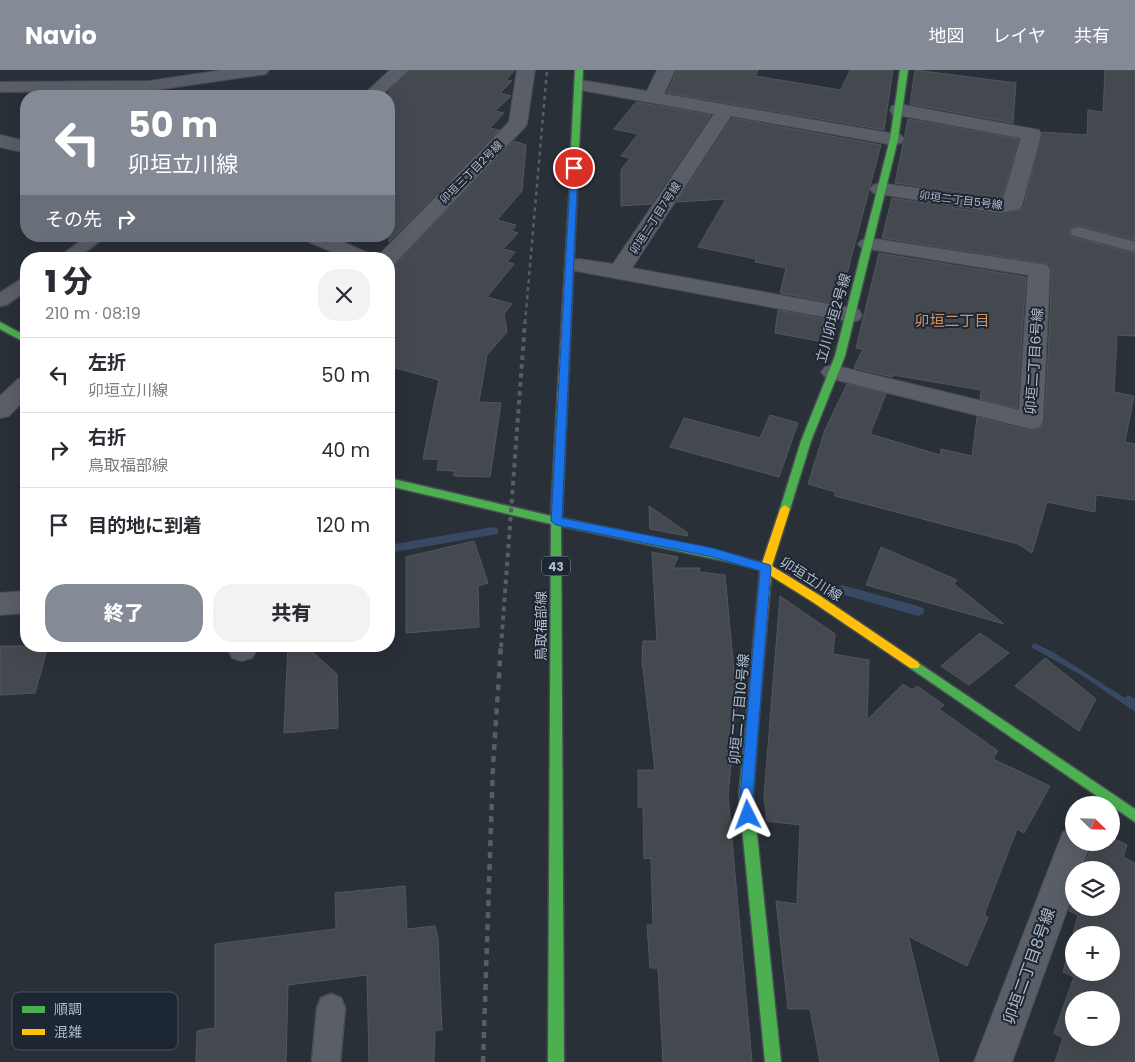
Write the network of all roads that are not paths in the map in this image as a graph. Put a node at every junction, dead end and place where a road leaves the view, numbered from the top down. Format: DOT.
graph roads {
  1 [pos="90,70"];
  2 [pos="260,70"];
  3 [pos="400,70"];
  4 [pos="526,70"];
  5 [pos="666,70"];
  6 [pos="904,70"];
  7 [pos="582,78"];
  8 [pos="65,86"];
  9 [pos="0,87"];
  10 [pos="378,90"];
  11 [pos="653,98"];
  12 [pos="726,110"];
  13 [pos="899,110"];
  14 [pos="894,139"];
  15 [pos="0,141"];
  16 [pos="20,146"];
  17 [pos="880,189"];
  18 [pos="1078,232"];
  19 [pos="90,242"];
  20 [pos="326,242"];
  21 [pos="870,244"];
  22 [pos="1135,247"];
  23 [pos="76,252"];
  24 [pos="351,252"];
  25 [pos="393,252"];
  26 [pos="579,265"];
  27 [pos="619,272"];
  28 [pos="20,288"];
  29 [pos="0,301"];
  30 [pos="851,315"];
  31 [pos="2,328"];
  32 [pos="20,337"];
  33 [pos="833,372"];
  34 [pos="20,390"];
  35 [pos="0,410"];
  36 [pos="395,483"];
  37 [pos="556,521"];
  38 [pos="766,568"];
  39 [pos="20,602"];
  40 [pos="0,604"];
  41 [pos="1091,796"];
  42 [pos="1120,809"];
  43 [pos="1135,816"];
  44 [pos="1072,851"];
  45 [pos="331,1008"];
  46 [pos="326,1062"];
  47 [pos="556,1062"];
  48 [pos="773,1062"];
  49 [pos="993,1062"];
  1 -- 8 [label="street"];
  2 -- 8 [label="street"];
  3 -- 10 [label="street"];
  4 -- 25 [label="street, 卯垣三丁目2号線"];
  5 -- 11 [label="street"];
  6 -- 13 [label="street, 立川卯垣2号線"];
  7 -- 11 [label="street"];
  7 -- 37 [label="street, 鳥取福部線 / 43"];
  8 -- 9 [label="street"];
  11 -- 12 [label="street"];
  12 -- 14 [label="street"];
  12 -- 27 [label="street, 卯垣二丁目7号線"];
  13 -- 14 [label="street, 立川卯垣2号線"];
  13 -- 17 [label="street, 卯垣二丁目5号線"];
  14 -- 17 [label="street, 立川卯垣2号線"];
  15 -- 16 [label="street"];
  17 -- 21 [label="street, 立川卯垣2号線"];
  18 -- 22 [label="lane"];
  19 -- 23 [label="lane"];
  20 -- 24 [label="street"];
  21 -- 30 [label="street, 立川卯垣2号線"];
  21 -- 33 [label="street, 卯垣二丁目6号線"];
  26 -- 27 [label="street"];
  27 -- 30 [label="street, 卯垣二丁目7号線"];
  28 -- 29 [label="lane"];
  30 -- 33 [label="street, 立川卯垣2号線"];
  31 -- 32 [label="street"];
  33 -- 38 [label="street, 立川卯垣2号線"];
  34 -- 35 [label="street"];
  36 -- 37 [label="street, 卯垣立川線"];
  37 -- 38 [label="street, 卯垣立川線"];
  37 -- 47 [label="street, 鳥取福部線 / 43"];
  38 -- 41 [label="street, 卯垣立川線"];
  38 -- 48 [label="street, 卯垣二丁目10号線"];
  39 -- 40 [label="street"];
  42 -- 43 [label="street, 卯垣立川線"];
  44 -- 49 [label="street, 卯垣二丁目8号線"];
  45 -- 46 [label="lane"];
}
